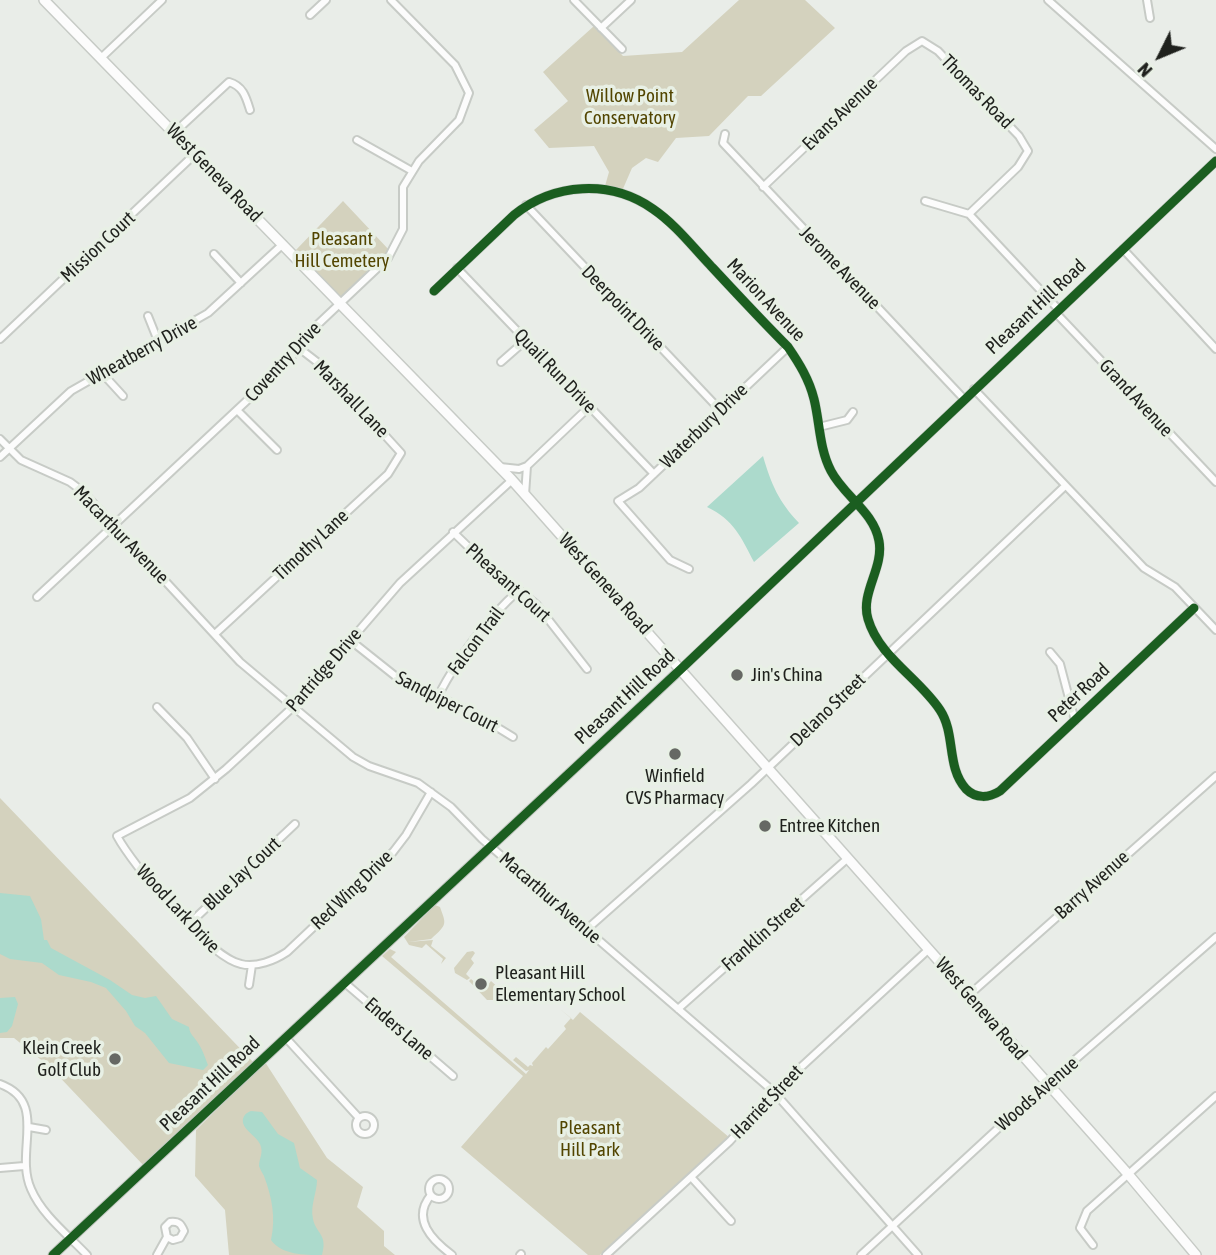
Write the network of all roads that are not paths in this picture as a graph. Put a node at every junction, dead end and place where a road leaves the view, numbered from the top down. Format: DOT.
graph roads {
  1 [pos="44,0"];
  2 [pos="162,0"];
  3 [pos="326,0"];
  4 [pos="391,0"];
  5 [pos="574,0"];
  6 [pos="631,0"];
  7 [pos="1048,0"];
  8 [pos="1147,0"];
  9 [pos="310,15"];
  10 [pos="1150,18"];
  11 [pos="601,28"];
  12 [pos="919,43"];
  13 [pos="622,49"];
  14 [pos="101,58"];
  15 [pos="250,110"];
  16 [pos="174,133"];
  17 [pos="725,134"];
  18 [pos="357,140"];
  19 [pos="1216,149"];
  20 [pos="195,154"];
  21 [pos="1216,161"];
  22 [pos="412,172"];
  23 [pos="763,187"];
  24 [pos="925,201"];
  25 [pos="526,205"];
  26 [pos="969,214"];
  27 [pos="283,244"];
  28 [pos="1123,249"];
  29 [pos="214,254"];
  30 [pos="457,268"];
  31 [pos="241,282"];
  32 [pos="434,291"];
  33 [pos="340,302"];
  34 [pos="1057,311"];
  35 [pos="148,316"];
  36 [pos="0,339"];
  37 [pos="526,340"];
  38 [pos="158,341"];
  39 [pos="788,347"];
  40 [pos="299,348"];
  41 [pos="1216,349"];
  42 [pos="501,362"];
  43 [pos="102,373"];
  44 [pos="974,389"];
  45 [pos="123,396"];
  46 [pos="964,399"];
  47 [pos="589,407"];
  48 [pos="237,410"];
  49 [pos="721,411"];
  50 [pos="853,412"];
  51 [pos="819,427"];
  52 [pos="0,439"];
  53 [pos="9,449"];
  54 [pos="277,450"];
  55 [pos="401,453"];
  56 [pos="0,457"];
  57 [pos="527,466"];
  58 [pos="499,467"];
  59 [pos="654,474"];
  60 [pos="512,480"];
  61 [pos="1216,482"];
  62 [pos="1065,486"];
  63 [pos="525,495"];
  64 [pos="856,502"];
  65 [pos="114,525"];
  66 [pos="453,532"];
  67 [pos="689,569"];
  68 [pos="519,590"];
  69 [pos="37,597"];
  70 [pos="1194,608"];
  71 [pos="1216,630"];
  72 [pos="216,633"];
  73 [pos="350,640"];
  74 [pos="1050,652"];
  75 [pos="888,653"];
  76 [pos="587,669"];
  77 [pos="681,669"];
  78 [pos="438,696"];
  79 [pos="157,707"];
  80 [pos="293,707"];
  81 [pos="1074,721"];
  82 [pos="513,737"];
  83 [pos="768,768"];
  84 [pos="1216,776"];
  85 [pos="215,779"];
  86 [pos="431,792"];
  87 [pos="985,797"];
  88 [pos="295,824"];
  89 [pos="117,836"];
  90 [pos="491,846"];
  91 [pos="848,858"];
  92 [pos="189,923"];
  93 [pos="586,930"];
  94 [pos="1216,937"];
  95 [pos="929,949"];
  96 [pos="252,965"];
  97 [pos="345,983"];
  98 [pos="249,985"];
  99 [pos="969,995"];
  100 [pos="678,1009"];
  101 [pos="286,1038"];
  102 [pos="453,1076"];
  103 [pos="0,1084"];
  104 [pos="1048,1084"];
  105 [pos="774,1092"];
  106 [pos="1216,1096"];
  107 [pos="359,1118"];
  108 [pos="29,1127"];
  109 [pos="46,1130"];
  110 [pos="24,1166"];
  111 [pos="0,1168"];
  112 [pos="1128,1174"];
  113 [pos="691,1177"];
  114 [pos="431,1195"];
  115 [pos="731,1221"];
  116 [pos="892,1227"];
  117 [pos="167,1237"];
  118 [pos="71,1238"];
  119 [pos="1093,1245"];
  120 [pos="53,1255"];
  121 [pos="87,1255"];
  122 [pos="157,1255"];
  123 [pos="452,1255"];
  124 [pos="606,1255"];
  125 [pos="861,1255"];
  126 [pos="918,1255"];
  127 [pos="1195,1255"];
  1 -- 14 [label="main road, West Geneva Road"];
  2 -- 14 [label="street"];
  3 -- 9 [label="street"];
  4 -- 22 [label="street, Coventry Drive"];
  5 -- 11 [label="street"];
  6 -- 11 [label="street"];
  7 -- 19 [label="street"];
  8 -- 10 [label="street"];
  11 -- 13 [label="street"];
  12 -- 23 [label="street, Evans Avenue"];
  12 -- 26 [label="street, Thomas Road"];
  14 -- 16 [label="main road, West Geneva Road"];
  15 -- 16 [label="street"];
  16 -- 20 [label="main road, West Geneva Road"];
  17 -- 23 [label="street, Jerome Avenue"];
  18 -- 22 [label="street"];
  20 -- 27 [label="main road, West Geneva Road"];
  20 -- 36 [label="street, Mission Court"];
  21 -- 28 [label="street, Pleasant Hill Road"];
  22 -- 33 [label="street, Coventry Drive"];
  23 -- 46 [label="street, Jerome Avenue"];
  24 -- 26 [label="street"];
  25 -- 30 [label="street, Marion Avenue"];
  25 -- 39 [label="street, Marion Avenue"];
  25 -- 49 [label="street, Deerpoint Drive"];
  26 -- 34 [label="street, Grand Avenue"];
  27 -- 31 [label="street, Wheatberry Drive"];
  27 -- 33 [label="main road, West Geneva Road"];
  28 -- 34 [label="street, Pleasant Hill Road"];
  28 -- 41 [label="street"];
  29 -- 31 [label="street"];
  30 -- 32 [label="street, Marion Avenue"];
  30 -- 37 [label="street, Quail Run Drive"];
  31 -- 38 [label="street, Wheatberry Drive"];
  33 -- 40 [label="street, Coventry Drive"];
  33 -- 58 [label="main road, West Geneva Road"];
  34 -- 44 [label="street, Pleasant Hill Road"];
  34 -- 61 [label="street, Grand Avenue"];
  35 -- 38 [label="street"];
  37 -- 42 [label="street"];
  37 -- 47 [label="street, Quail Run Drive"];
  38 -- 43 [label="street, Wheatberry Drive"];
  39 -- 49 [label="street, Waterbury Drive"];
  39 -- 51 [label="street, Marion Avenue"];
  40 -- 48 [label="street, Coventry Drive"];
  40 -- 55 [label="street, Marshall Lane"];
  43 -- 45 [label="street"];
  43 -- 53 [label="street, Wheatberry Drive"];
  44 -- 46 [label="street, Pleasant Hill Road"];
  44 -- 62 [label="street"];
  46 -- 64 [label="street, Pleasant Hill Road"];
  47 -- 57 [label="street"];
  47 -- 59 [label="street, Quail Run Drive"];
  48 -- 54 [label="street"];
  48 -- 65 [label="street, Coventry Drive"];
  49 -- 59 [label="street, Waterbury Drive"];
  50 -- 51 [label="street"];
  51 -- 64 [label="street, Marion Avenue"];
  52 -- 53 [label="street, Macarthur Avenue"];
  53 -- 56 [label="street, Wheatberry Drive"];
  53 -- 65 [label="street, Macarthur Avenue"];
  55 -- 72 [label="street, Timothy Lane"];
  57 -- 58 [label="street"];
  57 -- 63 [label="street"];
  58 -- 60 [label="main road, West Geneva Road"];
  59 -- 67 [label="street, Waterbury Drive"];
  60 -- 63 [label="main road, West Geneva Road"];
  60 -- 66 [label="street, Partridge Drive"];
  62 -- 70 [label="street"];
  62 -- 75 [label="street, Delano Street"];
  63 -- 77 [label="main road, West Geneva Road"];
  64 -- 75 [label="street, Marion Avenue"];
  64 -- 77 [label="street, Pleasant Hill Road"];
  65 -- 69 [label="street, Coventry Drive"];
  65 -- 72 [label="street, Macarthur Avenue"];
  66 -- 68 [label="street, Pheasant Court"];
  66 -- 73 [label="street, Partridge Drive"];
  68 -- 76 [label="street, Pheasant Court"];
  68 -- 78 [label="street, Falcon Trail"];
  70 -- 71 [label="street"];
  70 -- 81 [label="street, Peter Road"];
  72 -- 80 [label="street, Macarthur Avenue"];
  73 -- 78 [label="street, Sandpiper Court"];
  73 -- 80 [label="street, Partridge Drive"];
  74 -- 81 [label="street"];
  75 -- 83 [label="street, Delano Street"];
  75 -- 87 [label="street, Marion Avenue"];
  77 -- 83 [label="main road, West Geneva Road"];
  77 -- 90 [label="street, Pleasant Hill Road"];
  78 -- 82 [label="street, Sandpiper Court"];
  79 -- 85 [label="street"];
  80 -- 85 [label="street, Partridge Drive"];
  80 -- 86 [label="street, Macarthur Avenue"];
  81 -- 87 [label="street, Peter Road"];
  83 -- 91 [label="main road, West Geneva Road"];
  83 -- 93 [label="street, Delano Street"];
  84 -- 99 [label="street, Barry Avenue"];
  85 -- 89 [label="street, Partridge Drive"];
  86 -- 90 [label="street, Macarthur Avenue"];
  86 -- 96 [label="street, Red Wing Drive"];
  88 -- 92 [label="street, Blue Jay Court"];
  89 -- 92 [label="street, Wood Lark Drive"];
  90 -- 93 [label="street, Macarthur Avenue"];
  90 -- 97 [label="street, Pleasant Hill Road"];
  91 -- 95 [label="main road, West Geneva Road"];
  91 -- 100 [label="street, Franklin Street"];
  92 -- 96 [label="street, Wood Lark Drive"];
  93 -- 100 [label="street, Macarthur Avenue"];
  94 -- 104 [label="street, Woods Avenue"];
  95 -- 99 [label="main road, West Geneva Road"];
  95 -- 105 [label="street, Harriet Street"];
  96 -- 98 [label="street"];
  97 -- 101 [label="street, Pleasant Hill Road"];
  97 -- 102 [label="street, Enders Lane"];
  99 -- 104 [label="main road, West Geneva Road"];
  100 -- 105 [label="street, Macarthur Avenue"];
  101 -- 107 [label="street"];
  101 -- 118 [label="street, Pleasant Hill Road"];
  103 -- 108 [label="street"];
  104 -- 112 [label="main road, West Geneva Road"];
  104 -- 116 [label="street, Woods Avenue"];
  105 -- 113 [label="street, Harriet Street"];
  105 -- 116 [label="street, Macarthur Avenue"];
  106 -- 112 [label="street"];
  108 -- 109 [label="street"];
  108 -- 110 [label="street"];
  110 -- 111 [label="street"];
  110 -- 118 [label="street"];
  112 -- 119 [label="street"];
  112 -- 127 [label="main road, West Geneva Road"];
  113 -- 115 [label="street"];
  113 -- 124 [label="street, Harriet Street"];
  114 -- 123 [label="street"];
  116 -- 125 [label="street, Woods Avenue"];
  116 -- 126 [label="street, Macarthur Avenue"];
  117 -- 122 [label="street"];
  118 -- 120 [label="street, Pleasant Hill Road"];
  118 -- 121 [label="street"];
}
